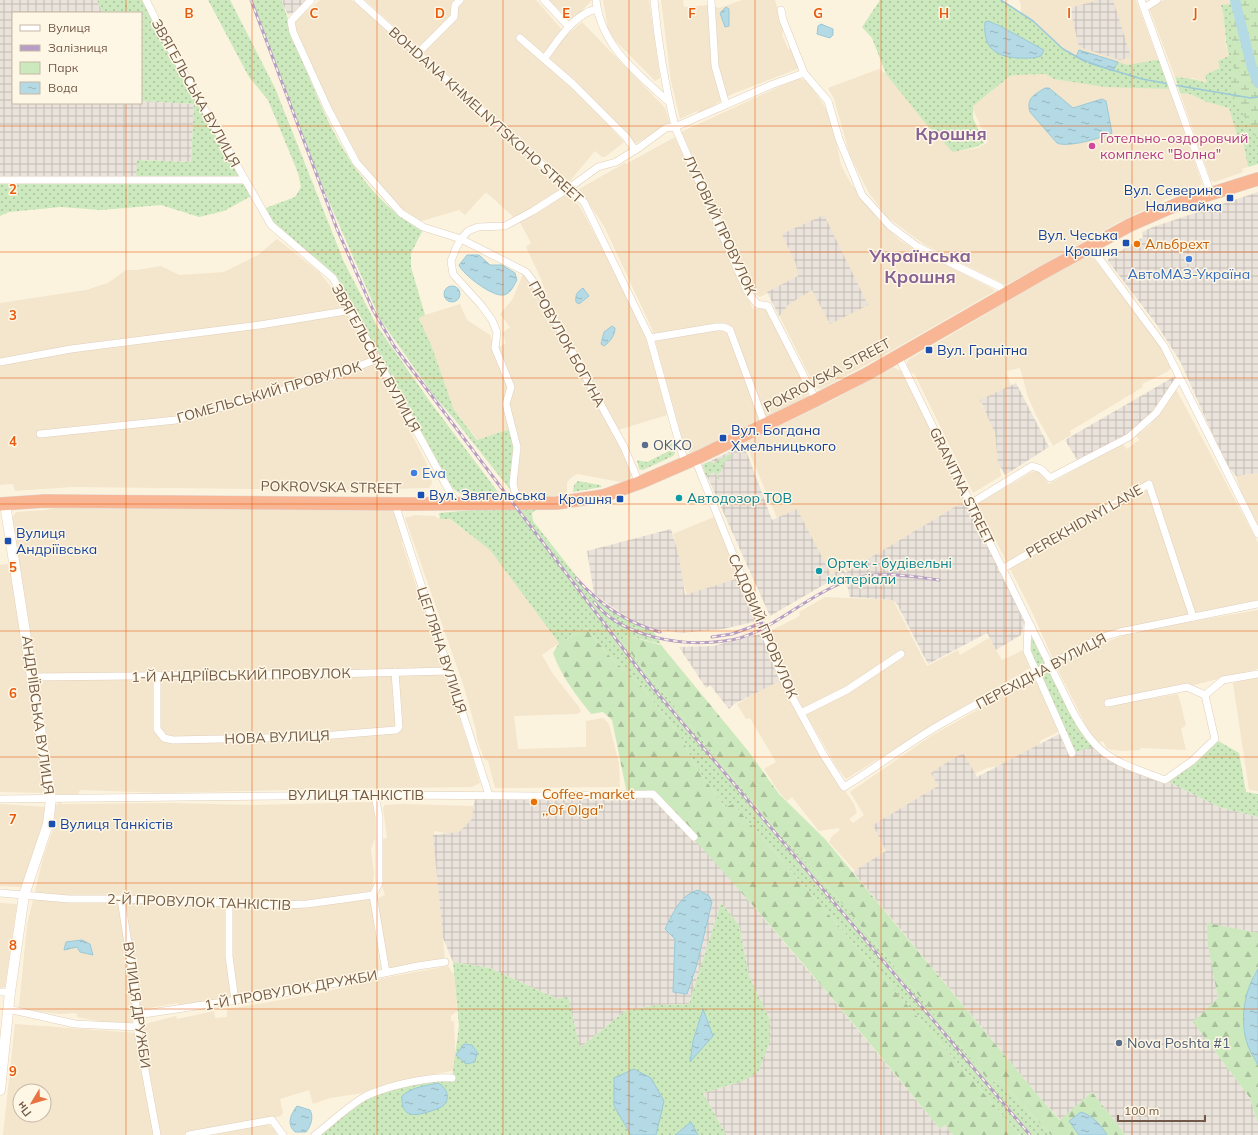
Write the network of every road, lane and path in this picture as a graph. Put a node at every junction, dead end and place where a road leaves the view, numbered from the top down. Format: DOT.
graph roads {
  1 [pos="146,0"];
  2 [pos="311,0"];
  3 [pos="358,0"];
  4 [pos="460,0"];
  5 [pos="544,0"];
  6 [pos="596,0"];
  7 [pos="654,0"];
  8 [pos="711,0"];
  9 [pos="1141,0"];
  10 [pos="1157,0"];
  11 [pos="1144,8"];
  12 [pos="597,9"];
  13 [pos="781,10"];
  14 [pos="569,27"];
  15 [pos="520,38"];
  16 [pos="417,54"];
  17 [pos="544,59"];
  18 [pos="804,73"];
  19 [pos="669,102"];
  20 [pos="726,105"];
  21 [pos="675,127"];
  22 [pos="635,150"];
  23 [pos="1258,179"];
  24 [pos="0,180"];
  25 [pos="244,180"];
  26 [pos="569,188"];
  27 [pos="1211,194"];
  28 [pos="460,239"];
  29 [pos="1090,246"];
  30 [pos="1006,294"];
  31 [pos="352,310"];
  32 [pos="650,338"];
  33 [pos="898,356"];
  34 [pos="377,359"];
  35 [pos="0,362"];
  36 [pos="1179,379"];
  37 [pos="816,400"];
  38 [pos="765,425"];
  39 [pos="40,434"];
  40 [pos="690,461"];
  41 [pos="639,483"];
  42 [pos="521,502"];
  43 [pos="456,503"];
  44 [pos="3,504"];
  45 [pos="395,504"];
  46 [pos="970,504"];
  47 [pos="1258,534"];
  48 [pos="1002,569"];
  49 [pos="1258,604"];
  50 [pos="1026,616"];
  51 [pos="1193,617"];
  52 [pos="901,654"];
  53 [pos="1050,665"];
  54 [pos="448,671"];
  55 [pos="395,672"];
  56 [pos="1037,672"];
  57 [pos="1258,674"];
  58 [pos="157,675"];
  59 [pos="33,677"];
  60 [pos="1205,695"];
  61 [pos="1108,703"];
  62 [pos="801,713"];
  63 [pos="1072,753"];
  64 [pos="844,787"];
  65 [pos="375,795"];
  66 [pos="489,795"];
  67 [pos="0,798"];
  68 [pos="51,799"];
  69 [pos="694,837"];
  70 [pos="0,893"];
  71 [pos="24,895"];
  72 [pos="373,895"];
  73 [pos="121,899"];
  74 [pos="228,903"];
  75 [pos="445,962"];
  76 [pos="386,972"];
  77 [pos="5,992"];
  78 [pos="235,1001"];
  79 [pos="8,1009"];
  80 [pos="137,1015"];
  81 [pos="137,1027"];
  82 [pos="452,1078"];
  83 [pos="0,1090"];
  84 [pos="157,1135"];
  85 [pos="189,1135"];
  86 [pos="283,1135"];
  87 [pos="315,1135"];
  1 -- 25 [label="street, ЗВЯГЕЛЬСЬКА ВУЛИЦЯ"];
  2 -- 28 [label="street, ПРОВУЛОК БОГУНА"];
  3 -- 16 [label="street, BOHDANA KHMELNYTSKOHO STREET"];
  4 -- 16 [label="street"];
  5 -- 14 [label="street"];
  6 -- 12 [label="street"];
  7 -- 19 [label="street"];
  8 -- 20 [label="street"];
  9 -- 11 [label="street"];
  10 -- 11 [label="street"];
  11 -- 27 [label="street"];
  12 -- 14 [label="street"];
  12 -- 19 [label="street"];
  13 -- 18 [label="street"];
  14 -- 17 [label="street"];
  15 -- 17 [label="street"];
  16 -- 26 [label="street, BOHDANA KHMELNYTSKOHO STREET"];
  17 -- 22 [label="street"];
  18 -- 20 [label="street"];
  18 -- 30 [label="street"];
  19 -- 21 [label="street"];
  20 -- 21 [label="street"];
  21 -- 22 [label="street"];
  21 -- 37 [label="street, ЛУГОВИЙ ПРОВУЛОК"];
  22 -- 26 [label="street"];
  23 -- 27 [label="highway, POKROVSKA STREET"];
  24 -- 25 [label="street"];
  25 -- 31 [label="street, ЗВЯГЕЛЬСЬКА ВУЛИЦЯ"];
  26 -- 28 [label="street"];
  26 -- 32 [label="street, BOHDANA KHMELNYTSKOHO STREET"];
  27 -- 29 [label="highway, POKROVSKA STREET"];
  28 -- 41 [label="street, ПРОВУЛОК БОГУНА"];
  28 -- 42 [label="street"];
  29 -- 30 [label="highway, POKROVSKA STREET"];
  29 -- 36 [label="street"];
  30 -- 33 [label="highway, POKROVSKA STREET"];
  31 -- 34 [label="street, ЗВЯГЕЛЬСЬКА ВУЛИЦЯ"];
  31 -- 35 [label="street"];
  32 -- 38 [label="street"];
  32 -- 40 [label="street, BOHDANA KHMELNYTSKOHO STREET"];
  33 -- 37 [label="highway, POKROVSKA STREET"];
  33 -- 46 [label="street, GRANITNA STREET"];
  34 -- 39 [label="street, ГОМЕЛЬСЬКИЙ ПРОВУЛОК"];
  34 -- 43 [label="street, ЗВЯГЕЛЬСЬКА ВУЛИЦЯ"];
  36 -- 46 [label="street"];
  36 -- 47 [label="street"];
  37 -- 38 [label="highway, POKROVSKA STREET"];
  38 -- 40 [label="highway, POKROVSKA STREET"];
  40 -- 41 [label="highway, POKROVSKA STREET"];
  40 -- 62 [label="street, САДОВИЙ ПРОВУЛОК"];
  41 -- 42 [label="highway, POKROVSKA STREET"];
  42 -- 43 [label="highway, POKROVSKA STREET"];
  43 -- 45 [label="highway, POKROVSKA STREET"];
  44 -- 45 [label="highway, POKROVSKA STREET"];
  44 -- 59 [label="street, АНДРІЇВСЬКА ВУЛИЦЯ"];
  45 -- 54 [label="street, ЦЕГЛЯНА ВУЛИЦЯ"];
  46 -- 48 [label="street, GRANITNA STREET"];
  48 -- 50 [label="street, GRANITNA STREET"];
  48 -- 51 [label="street, PEREKHIDNYI LANE"];
  49 -- 51 [label="street, ПЕРЕХІДНА ВУЛИЦЯ"];
  50 -- 53 [label="street, GRANITNA STREET"];
  50 -- 56 [label="street, GRANITNA STREET"];
  51 -- 53 [label="street, ПЕРЕХІДНА ВУЛИЦЯ"];
  52 -- 62 [label="street"];
  53 -- 56 [label="street, ПЕРЕХІДНА ВУЛИЦЯ"];
  53 -- 60 [label="street, GRANITNA STREET"];
  54 -- 55 [label="street, 1-Й АНДРІЇВСЬКИЙ ПРОВУЛОК"];
  54 -- 66 [label="street, ЦЕГЛЯНА ВУЛИЦЯ"];
  55 -- 58 [label="street, 1-Й АНДРІЇВСЬКИЙ ПРОВУЛОК"];
  55 -- 58 [label="street, НОВА ВУЛИЦЯ"];
  56 -- 63 [label="street, GRANITNA STREET"];
  56 -- 64 [label="street, ПЕРЕХІДНА ВУЛИЦЯ"];
  57 -- 60 [label="street"];
  58 -- 59 [label="street, 1-Й АНДРІЇВСЬКИЙ ПРОВУЛОК"];
  59 -- 68 [label="street, АНДРІЇВСЬКА ВУЛИЦЯ"];
  60 -- 61 [label="street"];
  62 -- 64 [label="street, САДОВИЙ ПРОВУЛОК"];
  65 -- 66 [label="street, ВУЛИЦЯ ТАНКІСТІВ"];
  65 -- 68 [label="street, ВУЛИЦЯ ТАНКІСТІВ"];
  65 -- 72 [label="street"];
  66 -- 69 [label="street, ВУЛИЦЯ ТАНКІСТІВ"];
  67 -- 68 [label="street, ВУЛИЦЯ ТАНКІСТІВ"];
  68 -- 71 [label="street, АНДРІЇВСЬКА ВУЛИЦЯ"];
  70 -- 71 [label="street, 2-Й ПРОВУЛОК ТАНКІСТІВ"];
  71 -- 73 [label="street, 2-Й ПРОВУЛОК ТАНКІСТІВ"];
  71 -- 77 [label="street, АНДРІЇВСЬКА ВУЛИЦЯ"];
  72 -- 74 [label="street, 2-Й ПРОВУЛОК ТАНКІСТІВ"];
  72 -- 76 [label="street"];
  73 -- 74 [label="street, 2-Й ПРОВУЛОК ТАНКІСТІВ"];
  73 -- 80 [label="street, ВУЛИЦЯ ДРУЖБИ"];
  74 -- 78 [label="street"];
  75 -- 76 [label="street, 1-Й ПРОВУЛОК ДРУЖБИ"];
  76 -- 78 [label="street, 1-Й ПРОВУЛОК ДРУЖБИ"];
  77 -- 79 [label="street, АНДРІЇВСЬКА ВУЛИЦЯ"];
  78 -- 80 [label="street, 1-Й ПРОВУЛОК ДРУЖБИ"];
  79 -- 81 [label="street"];
  79 -- 83 [label="street, АНДРІЇВСЬКА ВУЛИЦЯ"];
  80 -- 81 [label="street, ВУЛИЦЯ ДРУЖБИ"];
  81 -- 84 [label="street, ВУЛИЦЯ ДРУЖБИ"];
  82 -- 87 [label="street"];
  85 -- 86 [label="street"];
}
